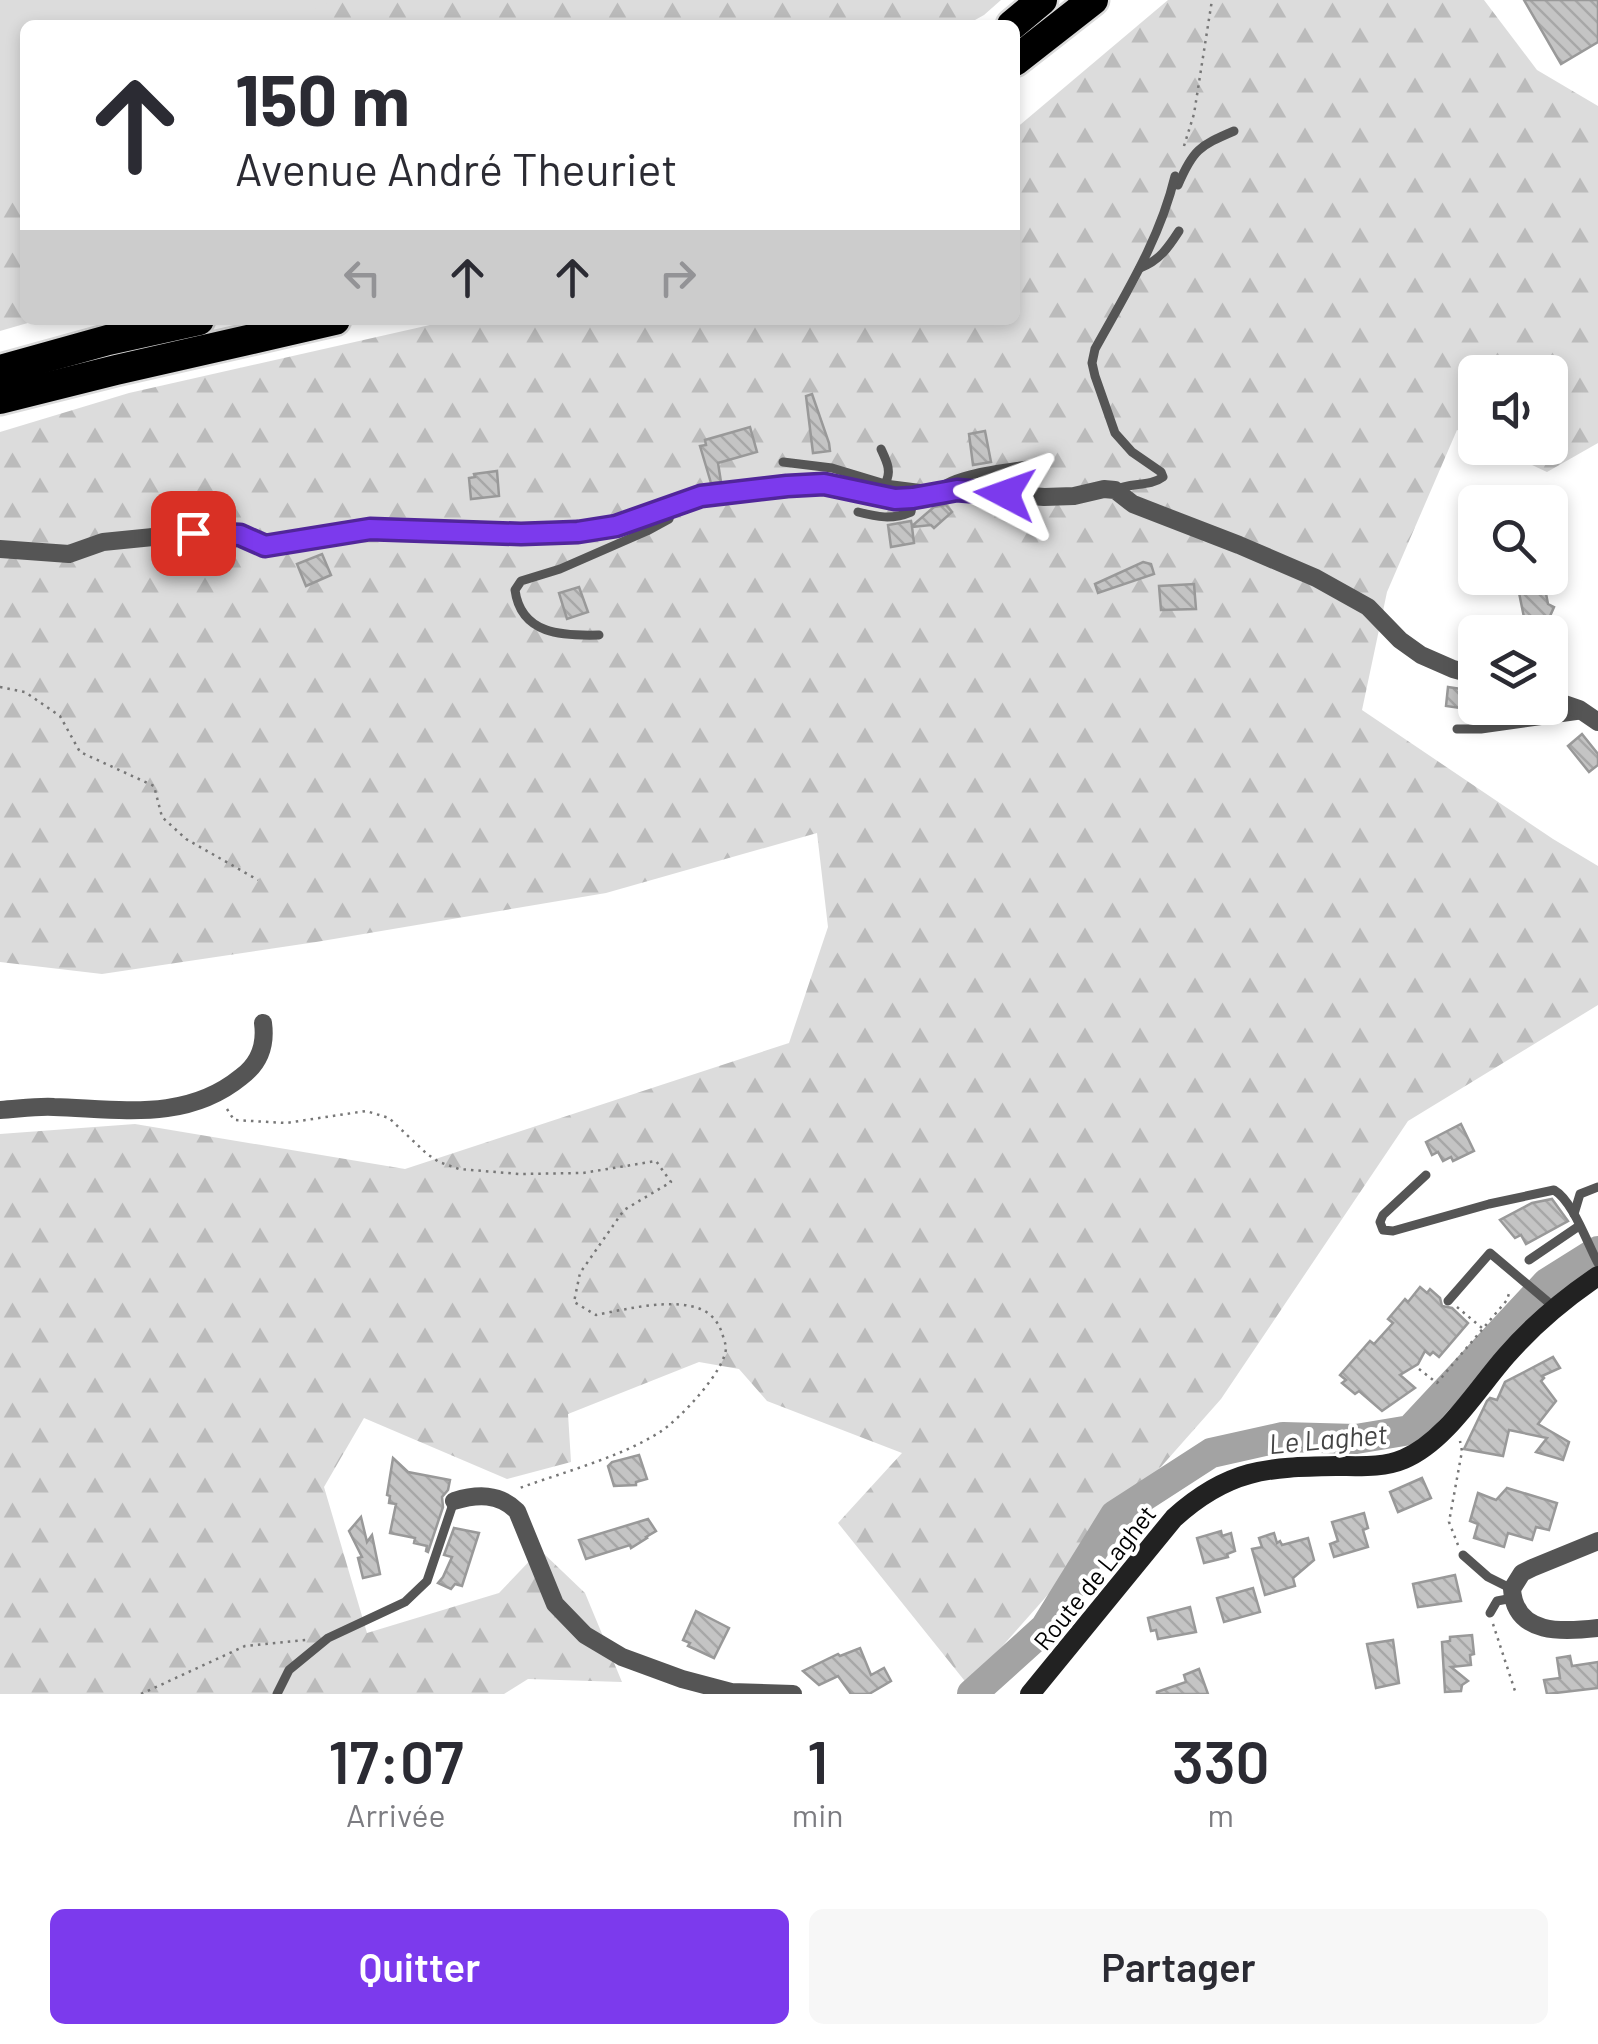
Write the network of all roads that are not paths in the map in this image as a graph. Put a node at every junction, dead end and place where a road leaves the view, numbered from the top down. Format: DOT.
graph roads {
  1 [pos="1042,0"];
  2 [pos="1093,0"];
  3 [pos="1018,20"];
  4 [pos="1020,57"];
  5 [pos="1234,132"];
  6 [pos="1175,176"];
  7 [pos="1170,196"];
  8 [pos="1180,231"];
  9 [pos="1140,268"];
  10 [pos="177,325"];
  11 [pos="314,325"];
  12 [pos="0,370"];
  13 [pos="0,400"];
  14 [pos="880,450"];
  15 [pos="783,462"];
  16 [pos="1034,464"];
  17 [pos="885,484"];
  18 [pos="1115,490"];
  19 [pos="934,493"];
  20 [pos="913,498"];
  21 [pos="673,505"];
  22 [pos="858,512"];
  23 [pos="0,549"];
  24 [pos="599,636"];
  25 [pos="1458,670"];
  26 [pos="1568,707"];
  27 [pos="1568,716"];
  28 [pos="1593,718"];
  29 [pos="1507,725"];
  30 [pos="1456,729"];
  31 [pos="262,1022"];
  32 [pos="0,1110"];
  33 [pos="1426,1175"];
  34 [pos="1598,1187"];
  35 [pos="1574,1214"];
  36 [pos="1581,1230"];
  37 [pos="1530,1260"];
  38 [pos="1598,1263"];
  39 [pos="1598,1276"];
  40 [pos="1448,1300"];
  41 [pos="1551,1305"];
  42 [pos="454,1502"];
  43 [pos="1598,1542"];
  44 [pos="1463,1555"];
  45 [pos="1512,1594"];
  46 [pos="1490,1612"];
  47 [pos="1598,1628"];
  48 [pos="1036,1692"];
  49 [pos="276,1694"];
  50 [pos="793,1694"];
  1 -- 3 [label="highway"];
  2 -- 4 [label="highway"];
  5 -- 7 [label="lane"];
  6 -- 7 [label="lane"];
  7 -- 9 [label="lane"];
  8 -- 9 [label="lane"];
  9 -- 18 [label="lane"];
  10 -- 12 [label="highway"];
  11 -- 13 [label="highway"];
  14 -- 17 [label="lane"];
  15 -- 17 [label="lane"];
  16 -- 19 [label="lane"];
  17 -- 19 [label="lane"];
  18 -- 19 [label="street"];
  18 -- 25 [label="street"];
  19 -- 20 [label="street"];
  20 -- 21 [label="street"];
  20 -- 22 [label="lane"];
  21 -- 23 [label="street"];
  21 -- 24 [label="lane"];
  26 -- 28 [label="street"];
  27 -- 28 [label="lane"];
  29 -- 30 [label="lane"];
  31 -- 32 [label="street"];
  33 -- 35 [label="lane"];
  34 -- 35 [label="lane"];
  35 -- 36 [label="lane"];
  36 -- 37 [label="lane"];
  36 -- 38 [label="lane"];
  39 -- 41 [label="main road, Route de Laghet"];
  40 -- 41 [label="lane"];
  41 -- 48 [label="main road, Route de Laghet"];
  42 -- 49 [label="lane"];
  42 -- 50 [label="street"];
  43 -- 45 [label="street"];
  44 -- 45 [label="lane"];
  45 -- 46 [label="lane"];
  45 -- 47 [label="street"];
}
